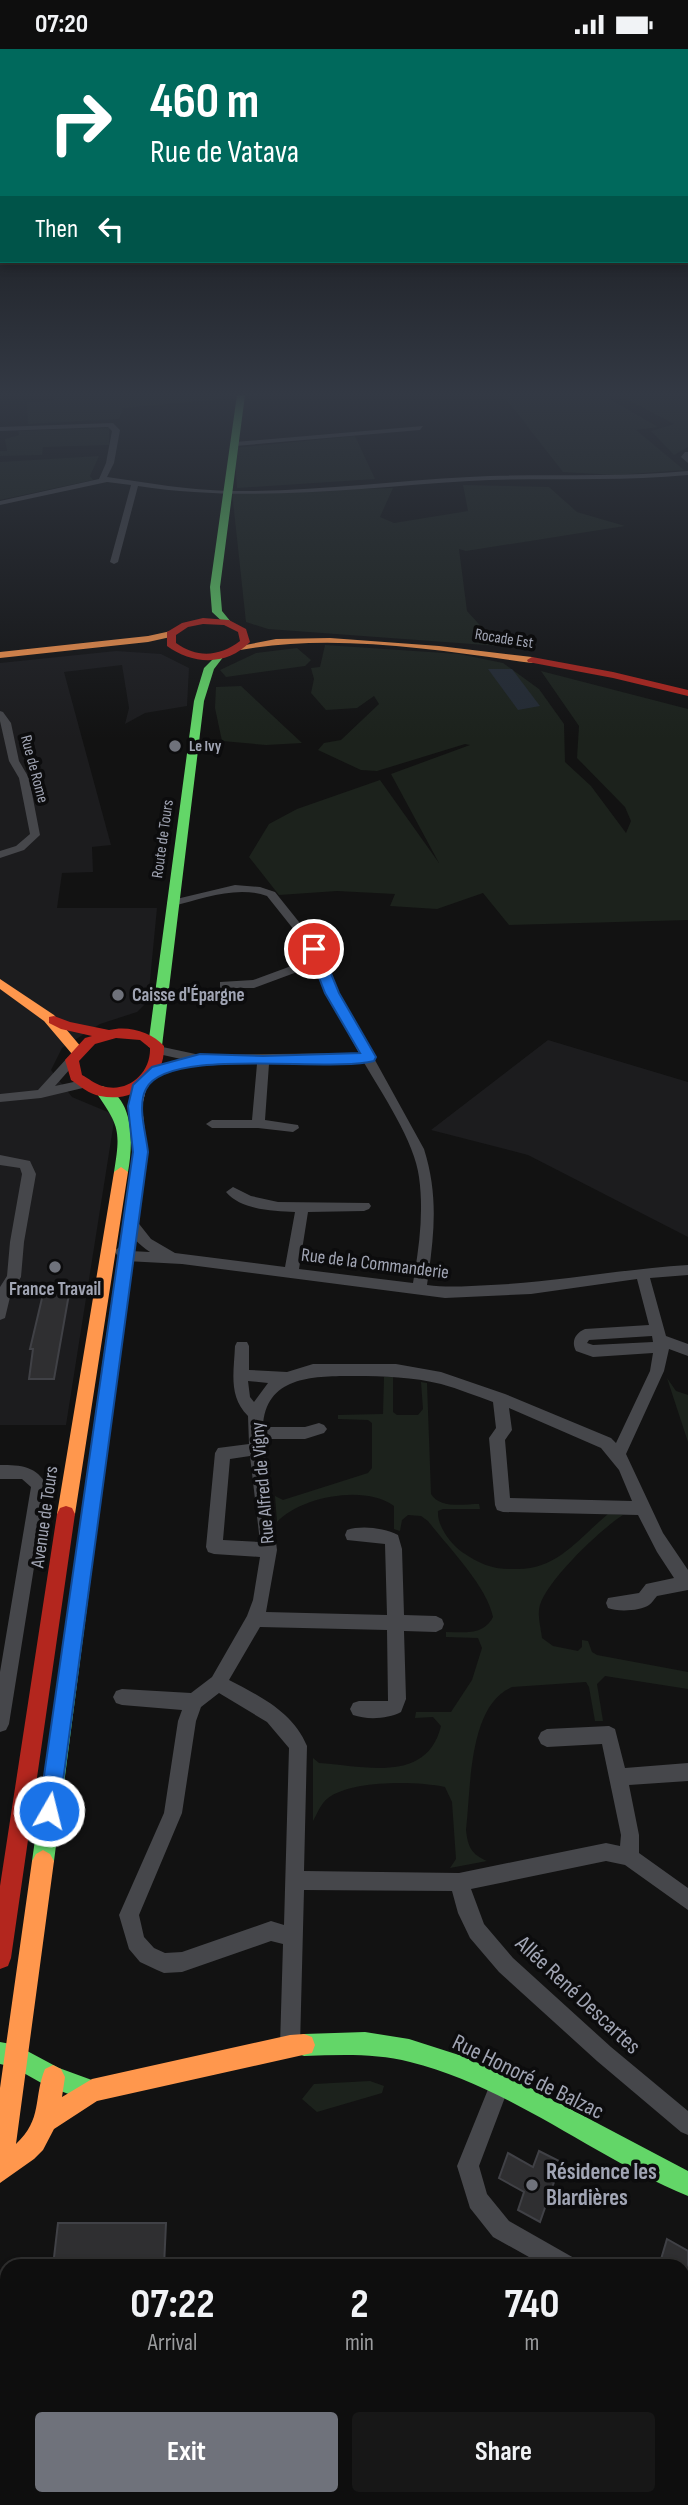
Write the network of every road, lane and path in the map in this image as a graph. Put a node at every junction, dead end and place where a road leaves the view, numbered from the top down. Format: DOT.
graph roads {
  1 [pos="126,510"];
  2 [pos="226,510"];
  3 [pos="114,562"];
  4 [pos="215,587"];
  5 [pos="195,622"];
  6 [pos="226,622"];
  7 [pos="242,639"];
  8 [pos="179,646"];
  9 [pos="8,654"];
  10 [pos="219,656"];
  11 [pos="202,684"];
  12 [pos="688,693"];
  13 [pos="0,714"];
  14 [pos="0,855"];
  15 [pos="172,903"];
  16 [pos="319,960"];
  17 [pos="0,983"];
  18 [pos="224,985"];
  19 [pos="162,999"];
  20 [pos="48,1017"];
  21 [pos="115,1033"];
  22 [pos="157,1048"];
  23 [pos="75,1056"];
  24 [pos="369,1057"];
  25 [pos="200,1059"];
  26 [pos="263,1060"];
  27 [pos="157,1070"];
  28 [pos="83,1084"];
  29 [pos="140,1085"];
  30 [pos="102,1091"];
  31 [pos="41,1094"];
  32 [pos="1,1100"];
  33 [pos="212,1124"];
  34 [pos="258,1124"];
  35 [pos="293,1128"];
  36 [pos="0,1160"];
  37 [pos="122,1167"];
  38 [pos="233,1192"];
  39 [pos="364,1206"];
  40 [pos="302,1210"];
  41 [pos="131,1224"];
  42 [pos="126,1257"];
  43 [pos="182,1259"];
  44 [pos="688,1270"];
  45 [pos="291,1273"];
  46 [pos="642,1273"];
  47 [pos="419,1289"];
  48 [pos="0,1314"];
  49 [pos="660,1339"];
  50 [pos="242,1346"];
  51 [pos="688,1350"];
  52 [pos="241,1375"];
  53 [pos="287,1378"];
  54 [pos="500,1398"];
  55 [pos="256,1414"];
  56 [pos="319,1429"];
  57 [pos="256,1441"];
  58 [pos="619,1453"];
  59 [pos="0,1472"];
  60 [pos="643,1508"];
  61 [pos="353,1535"];
  62 [pos="269,1550"];
  63 [pos="688,1583"];
  64 [pos="614,1603"];
  65 [pos="255,1619"];
  66 [pos="395,1621"];
  67 [pos="436,1624"];
  68 [pos="218,1683"];
  69 [pos="122,1697"];
  70 [pos="194,1702"];
  71 [pos="359,1709"];
  72 [pos="0,1724"];
  73 [pos="547,1738"];
  74 [pos="688,1772"];
  75 [pos="618,1777"];
  76 [pos="629,1857"];
  77 [pos="295,1880"];
  78 [pos="459,1882"];
  79 [pos="688,1900"];
  80 [pos="292,1937"];
  81 [pos="0,1958"];
  82 [pos="290,2046"];
  83 [pos="8,2055"];
  84 [pos="53,2077"];
  85 [pos="500,2084"];
  86 [pos="92,2091"];
  87 [pos="50,2119"];
  88 [pos="688,2125"];
  89 [pos="0,2169"];
  90 [pos="688,2184"];
  91 [pos="554,2259"];
  1 -- 3 [label="street"];
  2 -- 4 [label="main road"];
  4 -- 5 [label="main road"];
  4 -- 6 [label="main road"];
  5 -- 6 [label="main road"];
  5 -- 8 [label="main road"];
  6 -- 7 [label="main road"];
  7 -- 10 [label="main road, Rocade Est"];
  7 -- 12 [label="main road, Rocade Est"];
  8 -- 9 [label="main road"];
  8 -- 10 [label="main road"];
  8 -- 11 [label="main road"];
  10 -- 11 [label="main road, Route de Tours"];
  11 -- 15 [label="main road, Route de Tours"];
  13 -- 14 [label="street, Rue de Rome"];
  15 -- 16 [label="street"];
  15 -- 19 [label="main road, Route de Tours"];
  16 -- 18 [label="street"];
  16 -- 24 [label="street"];
  17 -- 20 [label="main road"];
  19 -- 21 [label="main road"];
  19 -- 22 [label="main road, Route de Tours"];
  20 -- 21 [label="main road"];
  20 -- 23 [label="main road"];
  21 -- 22 [label="main road"];
  21 -- 23 [label="main road"];
  22 -- 25 [label="street"];
  22 -- 27 [label="main road"];
  23 -- 28 [label="main road"];
  23 -- 31 [label="street"];
  24 -- 26 [label="street"];
  24 -- 47 [label="street"];
  25 -- 26 [label="street"];
  25 -- 27 [label="street"];
  26 -- 34 [label="street"];
  27 -- 29 [label="main road"];
  28 -- 30 [label="main road"];
  28 -- 31 [label="street"];
  29 -- 30 [label="main road"];
  29 -- 41 [label="main road"];
  30 -- 37 [label="main road, Avenue de Tours"];
  31 -- 32 [label="street"];
  33 -- 34 [label="street"];
  34 -- 35 [label="street"];
  36 -- 48 [label="street"];
  37 -- 42 [label="street"];
  37 -- 81 [label="main road, Avenue de Tours"];
  38 -- 40 [label="street"];
  39 -- 40 [label="street"];
  40 -- 45 [label="street"];
  41 -- 42 [label="main road"];
  41 -- 43 [label="street, Rue de la Commanderie"];
  42 -- 43 [label="street, Rue de la Commanderie"];
  42 -- 83 [label="main road"];
  43 -- 45 [label="street, Rue de la Commanderie"];
  44 -- 46 [label="street, Rue de la Commanderie"];
  45 -- 47 [label="street, Rue de la Commanderie"];
  46 -- 47 [label="street, Rue de la Commanderie"];
  46 -- 49 [label="street"];
  49 -- 51 [label="street"];
  49 -- 58 [label="street"];
  50 -- 52 [label="street"];
  52 -- 53 [label="street"];
  52 -- 55 [label="street"];
  53 -- 54 [label="street"];
  53 -- 55 [label="street, Rue Alfred de Vigny"];
  54 -- 58 [label="street"];
  54 -- 60 [label="street"];
  55 -- 57 [label="street, Rue Alfred de Vigny"];
  56 -- 57 [label="street"];
  57 -- 62 [label="street, Rue Alfred de Vigny"];
  57 -- 62 [label="street"];
  58 -- 60 [label="street"];
  59 -- 72 [label="street"];
  60 -- 63 [label="street"];
  61 -- 66 [label="street"];
  62 -- 65 [label="street, Rue Alfred de Vigny"];
  63 -- 64 [label="street"];
  65 -- 66 [label="street"];
  65 -- 68 [label="street, Rue Alfred de Vigny"];
  66 -- 67 [label="street"];
  66 -- 71 [label="street"];
  68 -- 70 [label="street"];
  68 -- 77 [label="street"];
  69 -- 70 [label="street"];
  70 -- 80 [label="street"];
  73 -- 75 [label="street"];
  74 -- 75 [label="street"];
  75 -- 76 [label="street"];
  76 -- 78 [label="street"];
  76 -- 79 [label="street"];
  77 -- 78 [label="street"];
  77 -- 80 [label="street"];
  78 -- 88 [label="street, Allée René Descartes"];
  80 -- 82 [label="street"];
  82 -- 85 [label="main road, Rue Honoré de Balzac"];
  82 -- 86 [label="main road, Rue Honoré de Balzac"];
  83 -- 84 [label="main road"];
  83 -- 89 [label="main road"];
  84 -- 86 [label="main road"];
  84 -- 87 [label="main road"];
  85 -- 90 [label="main road, Rue Honoré de Balzac"];
  85 -- 91 [label="street"];
  86 -- 87 [label="main road"];
  87 -- 89 [label="main road"];
}
